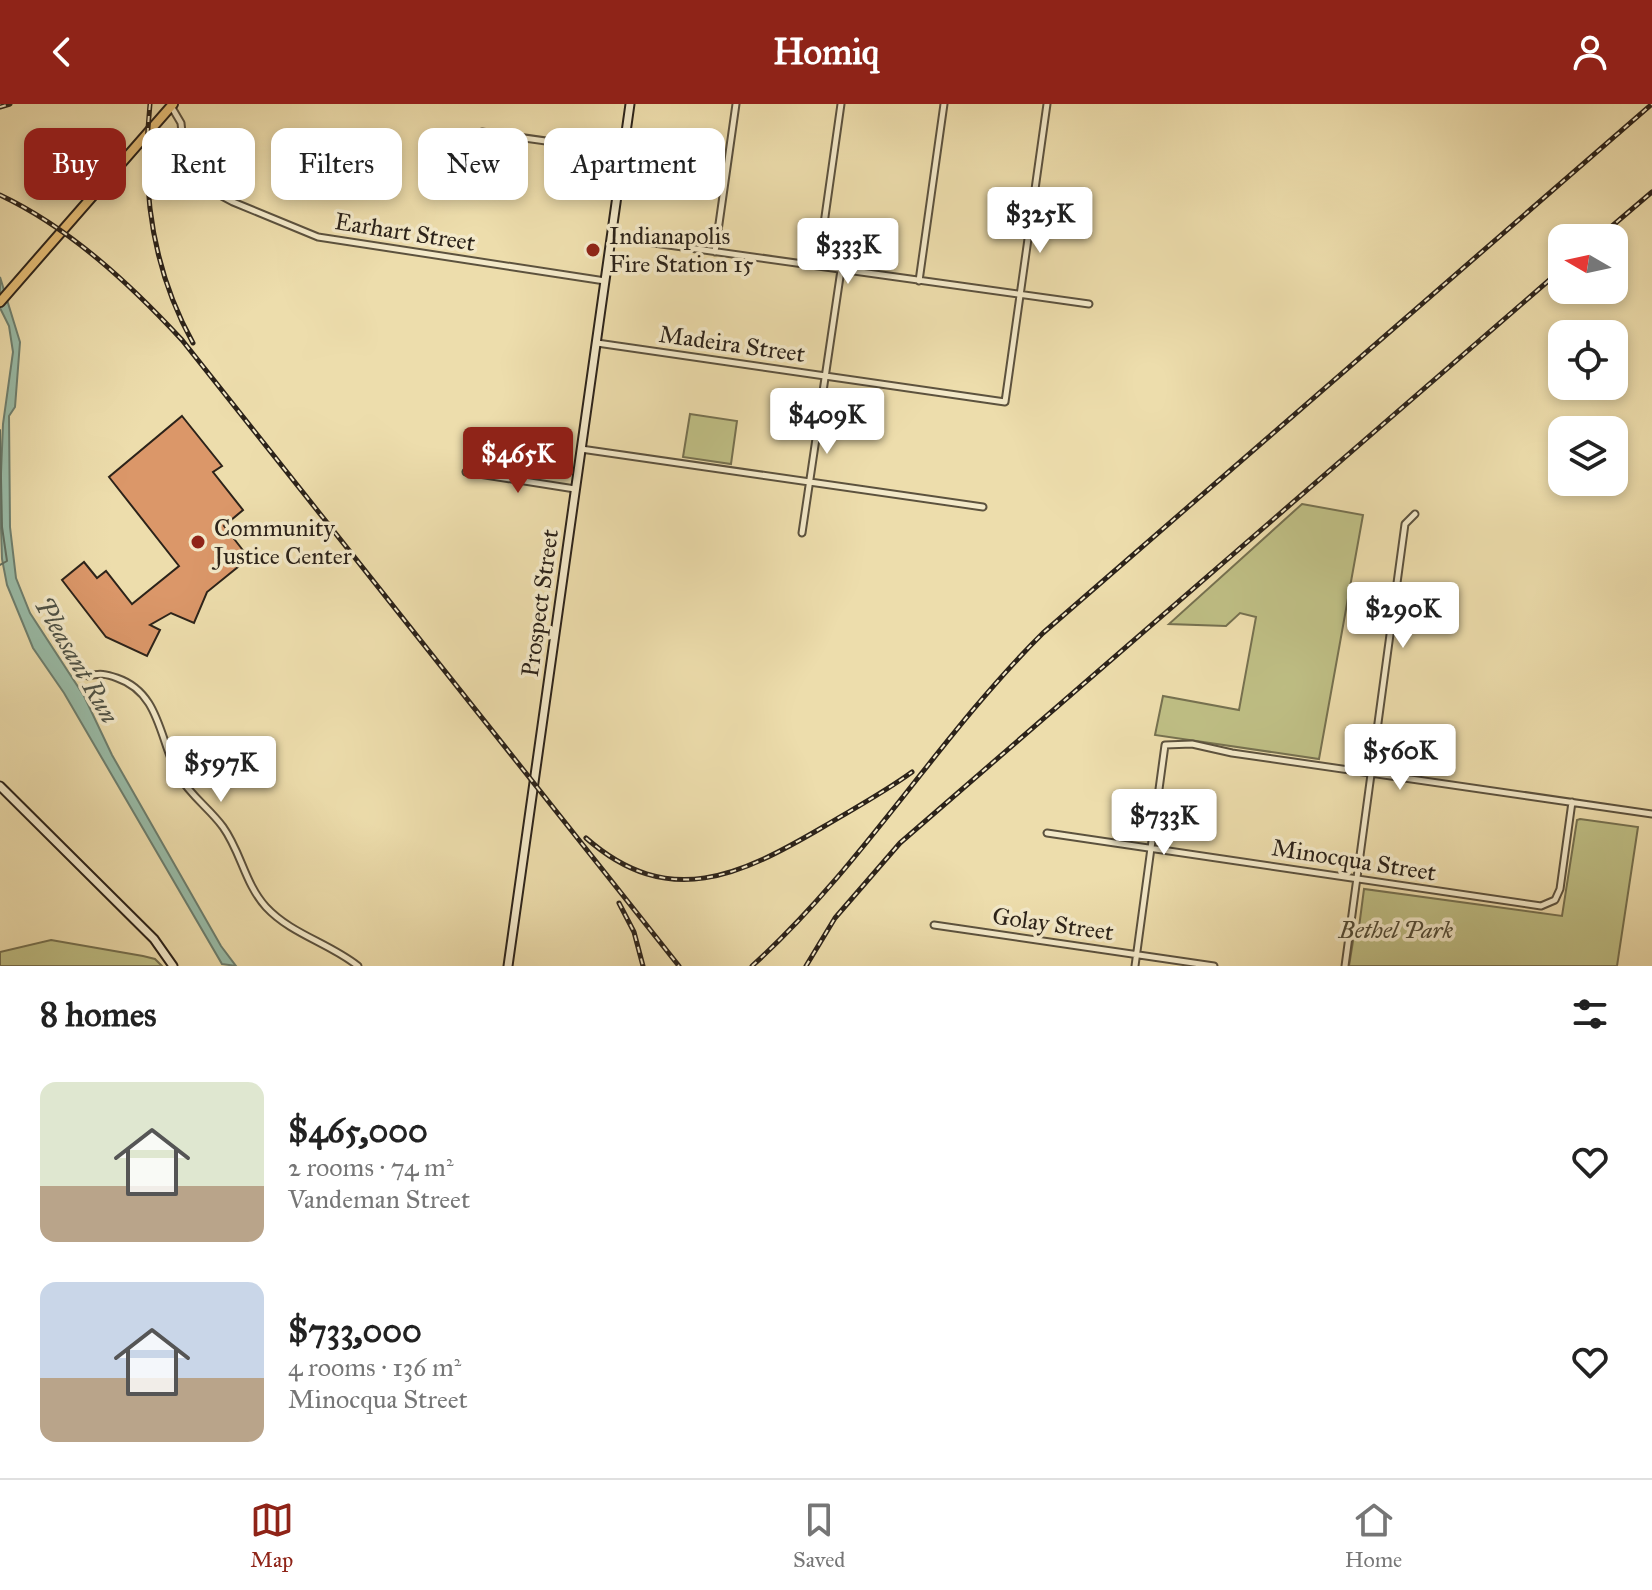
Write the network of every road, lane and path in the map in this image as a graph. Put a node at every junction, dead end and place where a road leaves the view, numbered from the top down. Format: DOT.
graph roads {
  1 [pos="630,104"];
  2 [pos="736,104"];
  3 [pos="841,104"];
  4 [pos="944,104"];
  5 [pos="1047,104"];
  6 [pos="172,105"];
  7 [pos="627,128"];
  8 [pos="617,200"];
  9 [pos="611,237"];
  10 [pos="715,252"];
  11 [pos="818,266"];
  12 [pos="841,270"];
  13 [pos="605,281"];
  14 [pos="919,281"];
  15 [pos="1020,295"];
  16 [pos="0,302"];
  17 [pos="1089,304"];
  18 [pos="597,343"];
  19 [pos="825,376"];
  20 [pos="581,449"];
  21 [pos="466,472"];
  22 [pos="809,481"];
  23 [pos="576,489"];
  24 [pos="983,507"];
  25 [pos="1415,514"];
  26 [pos="802,533"];
  27 [pos="88,676"];
  28 [pos="1373,774"];
  29 [pos="0,786"];
  30 [pos="1572,802"];
  31 [pos="1652,814"];
  32 [pos="1047,833"];
  33 [pos="1151,848"];
  34 [pos="1358,879"];
  35 [pos="934,925"];
  36 [pos="1137,954"];
  37 [pos="173,966"];
  38 [pos="358,966"];
  39 [pos="508,966"];
  40 [pos="1135,966"];
  41 [pos="1214,966"];
  42 [pos="1345,966"];
  1 -- 7 [label="main road, Prospect Street"];
  2 -- 10 [label="street"];
  3 -- 11 [label="street"];
  4 -- 14 [label="street"];
  5 -- 15 [label="street"];
  6 -- 13 [label="street, Earhart Street"];
  6 -- 16 [label="main road"];
  8 -- 9 [label="main road, Prospect Street"];
  9 -- 10 [label="street"];
  9 -- 13 [label="main road, Prospect Street"];
  10 -- 11 [label="street"];
  11 -- 12 [label="street"];
  12 -- 14 [label="street"];
  12 -- 19 [label="street"];
  13 -- 18 [label="main road, Prospect Street"];
  14 -- 15 [label="street"];
  15 -- 17 [label="street"];
  15 -- 19 [label="street, Madeira Street"];
  18 -- 19 [label="street, Madeira Street"];
  18 -- 20 [label="main road, Prospect Street"];
  19 -- 22 [label="street"];
  20 -- 22 [label="street"];
  20 -- 23 [label="main road, Prospect Street"];
  21 -- 23 [label="street"];
  22 -- 24 [label="street"];
  22 -- 26 [label="street"];
  23 -- 39 [label="main road, Prospect Street"];
  25 -- 28 [label="street"];
  27 -- 38 [label="street"];
  28 -- 30 [label="street"];
  28 -- 33 [label="street"];
  28 -- 34 [label="street"];
  29 -- 37 [label="main road"];
  30 -- 31 [label="street"];
  30 -- 34 [label="street, Minocqua Street"];
  32 -- 33 [label="street, Minocqua Street"];
  33 -- 34 [label="street, Minocqua Street"];
  33 -- 36 [label="street"];
  34 -- 42 [label="street"];
  35 -- 36 [label="street, Golay Street"];
  36 -- 40 [label="street"];
  36 -- 41 [label="street, Golay Street"];
}
